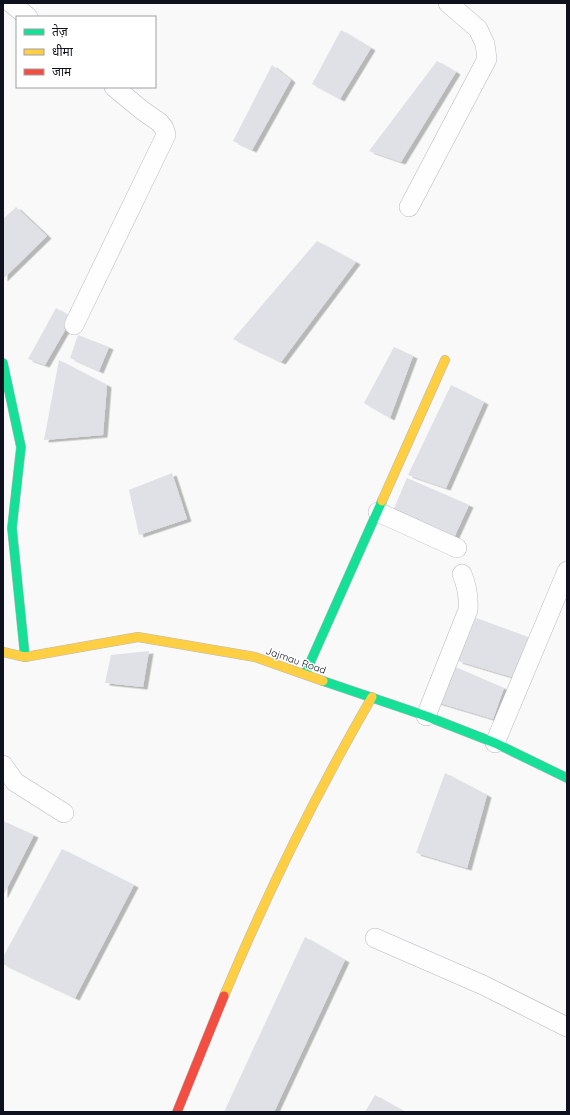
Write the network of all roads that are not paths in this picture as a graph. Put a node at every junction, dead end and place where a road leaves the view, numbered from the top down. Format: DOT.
graph roads {
  1 [pos="10,3"];
  2 [pos="448,3"];
  3 [pos="3,11"];
  4 [pos="27,16"];
  5 [pos="115,88"];
  6 [pos="409,207"];
  7 [pos="74,325"];
  8 [pos="446,360"];
  9 [pos="3,363"];
  10 [pos="378,512"];
  11 [pos="457,548"];
  12 [pos="567,572"];
  13 [pos="462,574"];
  14 [pos="9,656"];
  15 [pos="305,674"];
  16 [pos="372,697"];
  17 [pos="426,716"];
  18 [pos="495,743"];
  19 [pos="3,765"];
  20 [pos="567,778"];
  21 [pos="64,813"];
  22 [pos="375,938"];
  23 [pos="567,1027"];
  24 [pos="177,1112"];
  1 -- 3 [label="street"];
  1 -- 4 [label="street"];
  2 -- 6 [label="street"];
  5 -- 7 [label="street"];
  8 -- 10 [label="street"];
  9 -- 14 [label="street"];
  10 -- 11 [label="street"];
  10 -- 15 [label="street"];
  12 -- 18 [label="street"];
  13 -- 17 [label="street"];
  14 -- 15 [label="street, Jajmau Road"];
  15 -- 16 [label="street, Jajmau Road"];
  16 -- 17 [label="street, Jajmau Road"];
  16 -- 24 [label="street"];
  17 -- 18 [label="street, Jajmau Road"];
  18 -- 20 [label="street, Jajmau Road"];
  19 -- 21 [label="street"];
  22 -- 23 [label="street"];
}
